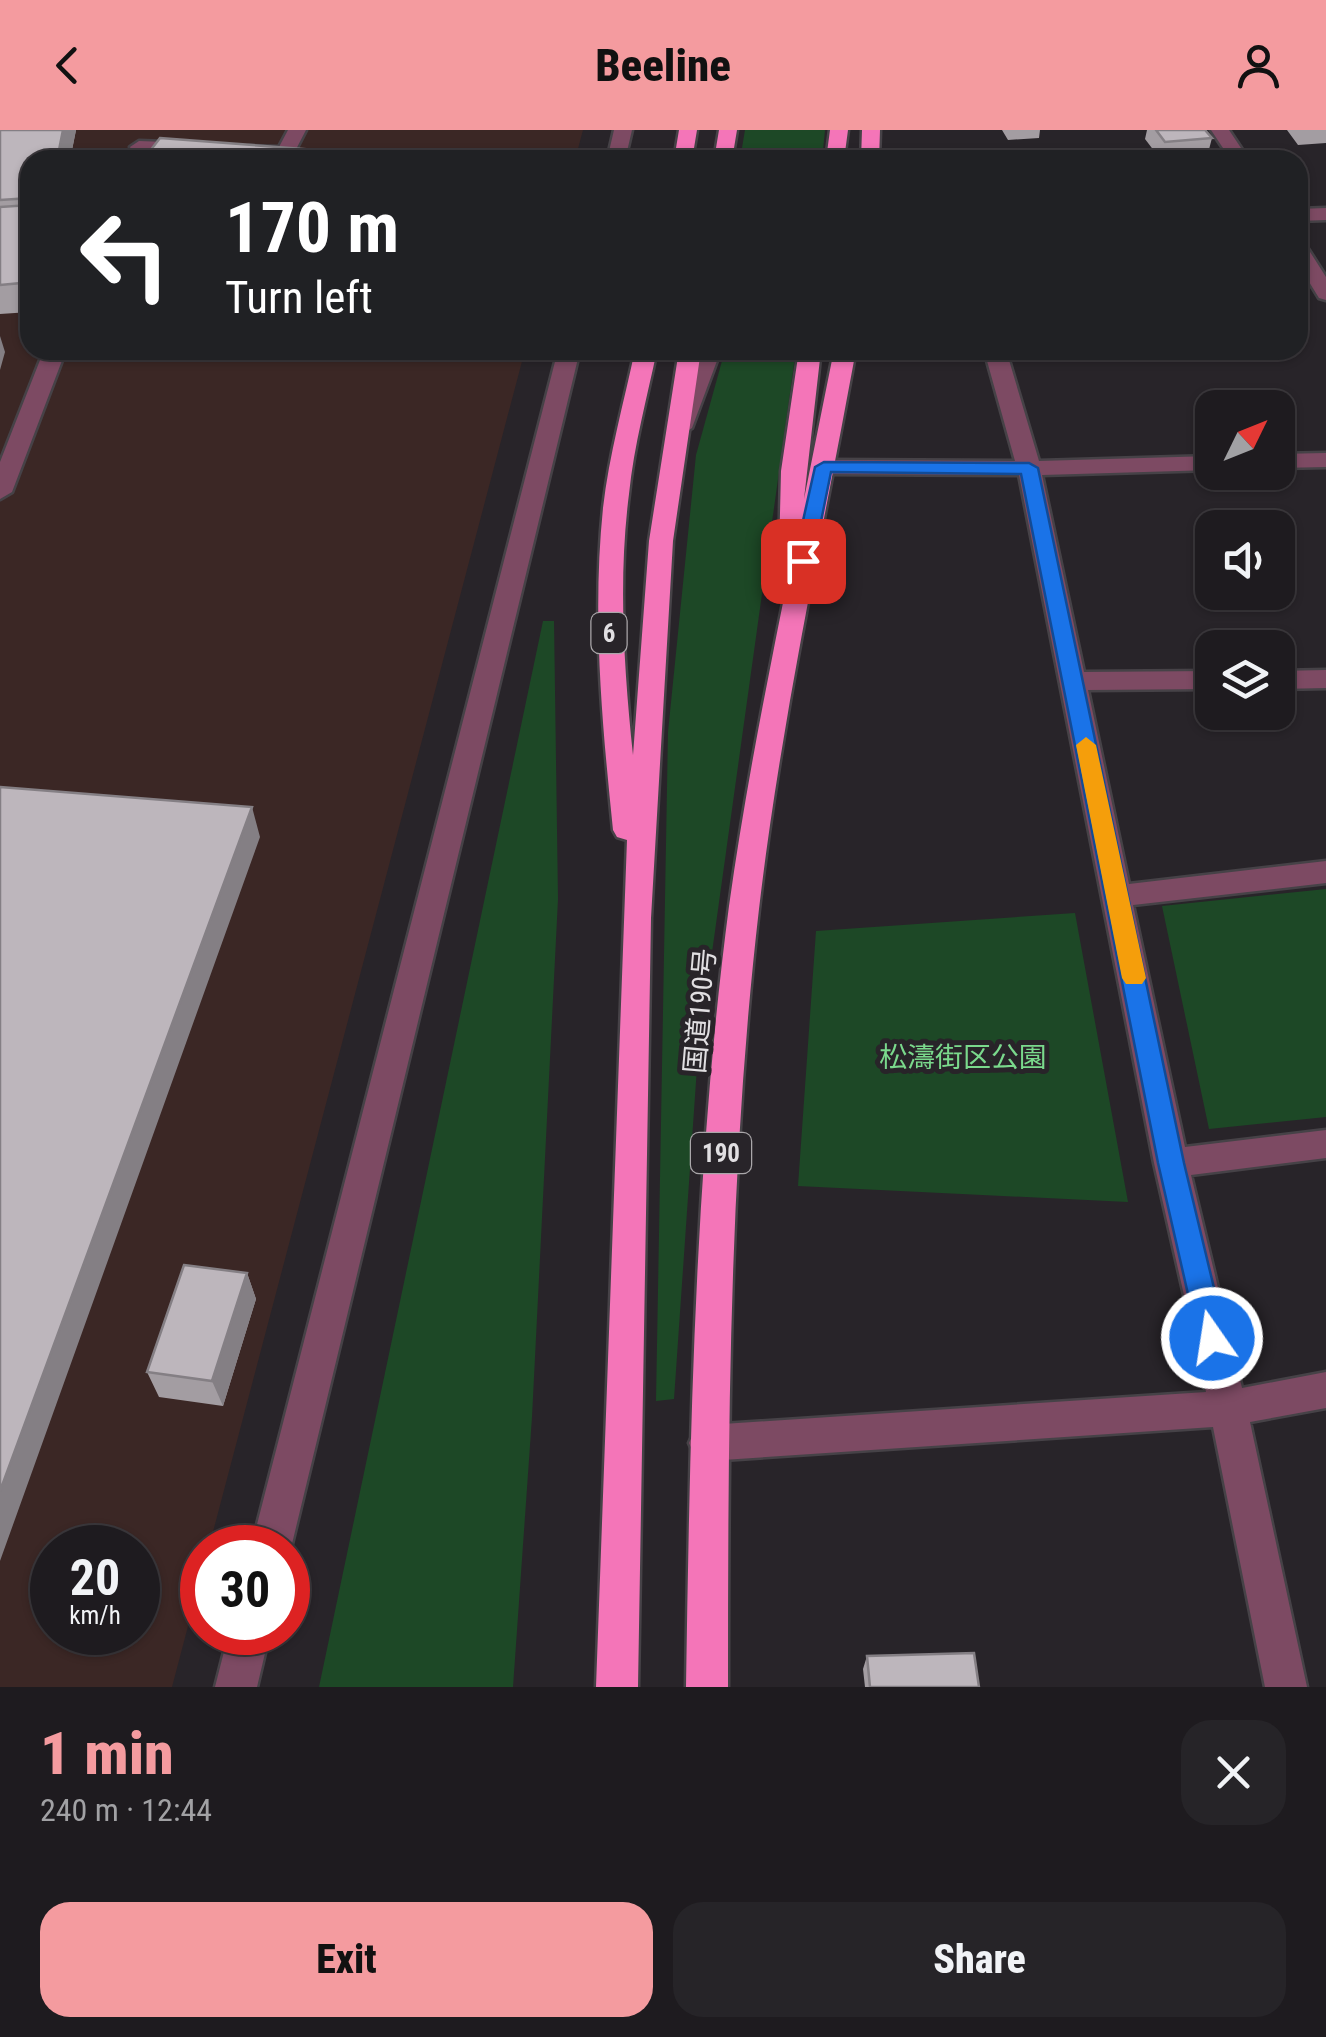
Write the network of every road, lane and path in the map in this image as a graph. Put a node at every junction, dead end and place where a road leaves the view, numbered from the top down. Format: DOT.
graph roads {
  1 [pos="140,146"];
  2 [pos="221,150"];
  3 [pos="1308,264"];
  4 [pos="1326,294"];
  5 [pos="51,360"];
  6 [pos="566,360"];
  7 [pos="644,360"];
  8 [pos="688,360"];
  9 [pos="706,360"];
  10 [pos="809,360"];
  11 [pos="843,360"];
  12 [pos="998,360"];
  13 [pos="673,450"];
  14 [pos="1326,460"];
  15 [pos="1295,461"];
  16 [pos="1195,463"];
  17 [pos="824,467"];
  18 [pos="1029,468"];
  19 [pos="0,492"];
  20 [pos="790,624"];
  21 [pos="1326,679"];
  22 [pos="1195,680"];
  23 [pos="1295,680"];
  24 [pos="1073,681"];
  25 [pos="1326,872"];
  26 [pos="1118,896"];
  27 [pos="636,918"];
  28 [pos="1326,1144"];
  29 [pos="1171,1163"];
  30 [pos="1326,1390"];
  31 [pos="1228,1408"];
  32 [pos="708,1444"];
  33 [pos="277,1525"];
  34 [pos="244,1655"];
  35 [pos="236,1687"];
  36 [pos="617,1687"];
  37 [pos="707,1687"];
  38 [pos="1286,1687"];
  1 -- 2 [label="street"];
  3 -- 4 [label="street"];
  5 -- 19 [label="street"];
  6 -- 33 [label="street"];
  7 -- 27 [label="highway, 6"];
  8 -- 13 [label="highway"];
  9 -- 13 [label="street"];
  10 -- 20 [label="highway"];
  11 -- 17 [label="highway, 国道190号 / 190"];
  12 -- 18 [label="street"];
  13 -- 27 [label="highway"];
  14 -- 15 [label="street"];
  16 -- 18 [label="street"];
  17 -- 18 [label="street"];
  17 -- 20 [label="highway, 国道190号 / 190"];
  18 -- 24 [label="street"];
  20 -- 32 [label="highway, 国道190号 / 190"];
  21 -- 23 [label="street"];
  22 -- 24 [label="street"];
  24 -- 26 [label="street"];
  25 -- 26 [label="street"];
  26 -- 29 [label="street"];
  27 -- 36 [label="highway"];
  28 -- 29 [label="street"];
  29 -- 31 [label="street"];
  30 -- 31 [label="street"];
  31 -- 32 [label="street"];
  31 -- 38 [label="street"];
  32 -- 37 [label="highway, 国道190号 / 190"];
  34 -- 35 [label="street"];
}
